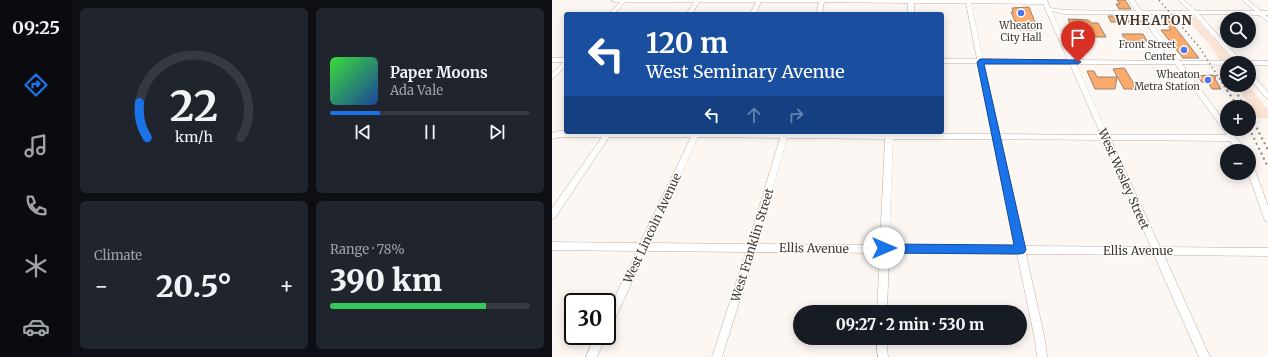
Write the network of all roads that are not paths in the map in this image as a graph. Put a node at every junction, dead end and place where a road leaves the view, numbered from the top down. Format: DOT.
graph roads {
  1 [pos="614,0"];
  2 [pos="624,0"];
  3 [pos="698,0"];
  4 [pos="760,0"];
  5 [pos="1131,0"];
  6 [pos="1181,0"];
  7 [pos="1245,0"];
  8 [pos="822,1"];
  9 [pos="911,1"];
  10 [pos="993,1"];
  11 [pos="1045,1"];
  12 [pos="968,2"];
  13 [pos="1048,9"];
  14 [pos="613,12"];
  15 [pos="690,12"];
  16 [pos="754,12"];
  17 [pos="819,12"];
  18 [pos="911,12"];
  19 [pos="1140,12"];
  20 [pos="1194,13"];
  21 [pos="1259,13"];
  22 [pos="1268,13"];
  23 [pos="1268,20"];
  24 [pos="1233,56"];
  25 [pos="552,60"];
  26 [pos="564,61"];
  27 [pos="944,61"];
  28 [pos="980,62"];
  29 [pos="1072,62"];
  30 [pos="1178,62"];
  31 [pos="564,63"];
  32 [pos="1220,63"];
  33 [pos="1256,63"];
  34 [pos="1268,63"];
  35 [pos="552,77"];
  36 [pos="1256,82"];
  37 [pos="1268,96"];
  38 [pos="581,134"];
  39 [pos="607,134"];
  40 [pos="697,134"];
  41 [pos="784,134"];
  42 [pos="910,134"];
  43 [pos="554,135"];
  44 [pos="889,136"];
  45 [pos="996,136"];
  46 [pos="1105,137"];
  47 [pos="1233,138"];
  48 [pos="1237,144"];
  49 [pos="1254,180"];
  50 [pos="552,215"];
  51 [pos="1268,218"];
  52 [pos="552,246"];
  53 [pos="644,247"];
  54 [pos="752,247"];
  55 [pos="884,248"];
  56 [pos="1020,250"];
  57 [pos="1157,251"];
  58 [pos="1268,252"];
  59 [pos="616,305"];
  60 [pos="882,305"];
  61 [pos="597,345"];
  62 [pos="882,345"];
  63 [pos="591,357"];
  64 [pos="717,357"];
  65 [pos="884,357"];
  66 [pos="1042,357"];
  67 [pos="1205,357"];
  1 -- 2 [label="street"];
  2 -- 3 [label="street"];
  2 -- 14 [label="street"];
  3 -- 4 [label="street"];
  3 -- 15 [label="street"];
  4 -- 8 [label="street"];
  4 -- 16 [label="street"];
  5 -- 19 [label="street"];
  6 -- 20 [label="street"];
  7 -- 21 [label="street"];
  8 -- 9 [label="street"];
  8 -- 17 [label="street"];
  9 -- 12 [label="street"];
  9 -- 18 [label="street"];
  10 -- 11 [label="street"];
  10 -- 12 [label="street"];
  11 -- 13 [label="street, West Wesley Street"];
  12 -- 28 [label="street"];
  13 -- 19 [label="street"];
  13 -- 29 [label="street, West Wesley Street"];
  19 -- 20 [label="street"];
  19 -- 30 [label="street"];
  20 -- 21 [label="street"];
  20 -- 24 [label="street"];
  21 -- 22 [label="street"];
  21 -- 23 [label="street"];
  25 -- 26 [label="street"];
  27 -- 28 [label="street"];
  28 -- 29 [label="street"];
  28 -- 45 [label="street"];
  29 -- 30 [label="street"];
  29 -- 46 [label="street, West Wesley Street"];
  30 -- 32 [label="street"];
  30 -- 47 [label="street"];
  31 -- 35 [label="street"];
  33 -- 34 [label="street"];
  36 -- 37 [label="street"];
  38 -- 43 [label="street"];
  39 -- 50 [label="street"];
  40 -- 41 [label="street"];
  40 -- 53 [label="street, West Lincoln Avenue"];
  41 -- 44 [label="street"];
  41 -- 54 [label="street, West Franklin Street"];
  42 -- 44 [label="street"];
  42 -- 45 [label="street"];
  44 -- 55 [label="street"];
  45 -- 46 [label="street"];
  45 -- 56 [label="street"];
  46 -- 47 [label="street"];
  46 -- 57 [label="street, West Wesley Street"];
  47 -- 48 [label="street"];
  49 -- 51 [label="street"];
  52 -- 53 [label="street, Ellis Avenue"];
  53 -- 54 [label="street, Ellis Avenue"];
  53 -- 59 [label="street, West Lincoln Avenue"];
  54 -- 55 [label="street, Ellis Avenue"];
  54 -- 64 [label="street, West Franklin Street"];
  55 -- 56 [label="street, Ellis Avenue"];
  55 -- 60 [label="street"];
  56 -- 57 [label="street, Ellis Avenue"];
  56 -- 66 [label="street"];
  57 -- 58 [label="street, Ellis Avenue"];
  57 -- 67 [label="street, West Wesley Street"];
  61 -- 63 [label="street"];
  62 -- 65 [label="street"];
}
